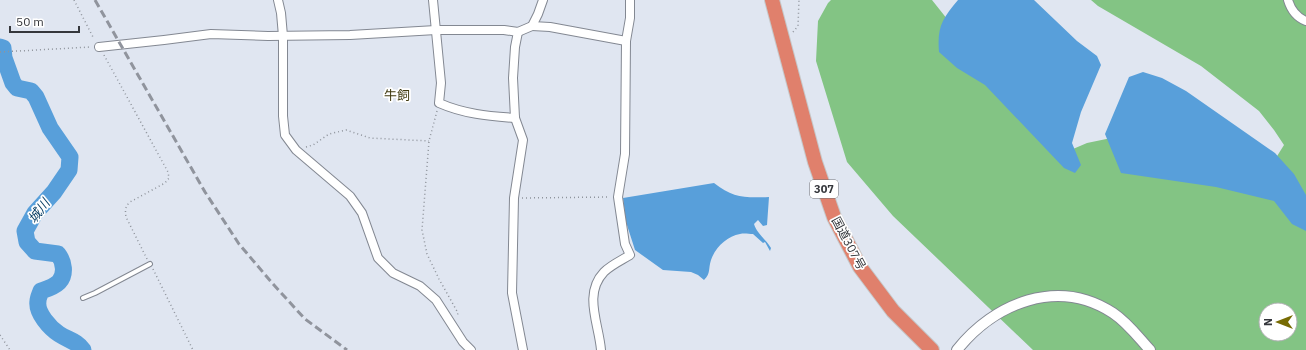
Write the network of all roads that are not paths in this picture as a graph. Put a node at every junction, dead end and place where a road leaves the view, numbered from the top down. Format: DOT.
graph roads {
  1 [pos="278,0"];
  2 [pos="432,0"];
  3 [pos="543,0"];
  4 [pos="630,0"];
  5 [pos="772,0"];
  6 [pos="1288,0"];
  7 [pos="1306,21"];
  8 [pos="532,26"];
  9 [pos="436,30"];
  10 [pos="518,32"];
  11 [pos="283,36"];
  12 [pos="626,41"];
  13 [pos="99,47"];
  14 [pos="515,118"];
  15 [pos="150,264"];
  16 [pos="83,298"];
  17 [pos="471,350"];
  18 [pos="523,350"];
  19 [pos="601,350"];
  20 [pos="932,350"];
  21 [pos="957,350"];
  22 [pos="1150,350"];
  1 -- 11 [label="street"];
  2 -- 9 [label="street"];
  3 -- 8 [label="street"];
  4 -- 12 [label="street"];
  5 -- 20 [label="highway, 国道307号 / 307"];
  6 -- 7 [label="street"];
  8 -- 10 [label="street"];
  8 -- 12 [label="street"];
  9 -- 10 [label="street"];
  9 -- 11 [label="street"];
  9 -- 14 [label="street"];
  10 -- 14 [label="street"];
  11 -- 13 [label="street"];
  11 -- 17 [label="street"];
  12 -- 19 [label="street"];
  14 -- 18 [label="street"];
  15 -- 16 [label="lane"];
  21 -- 22 [label="street"];
}
